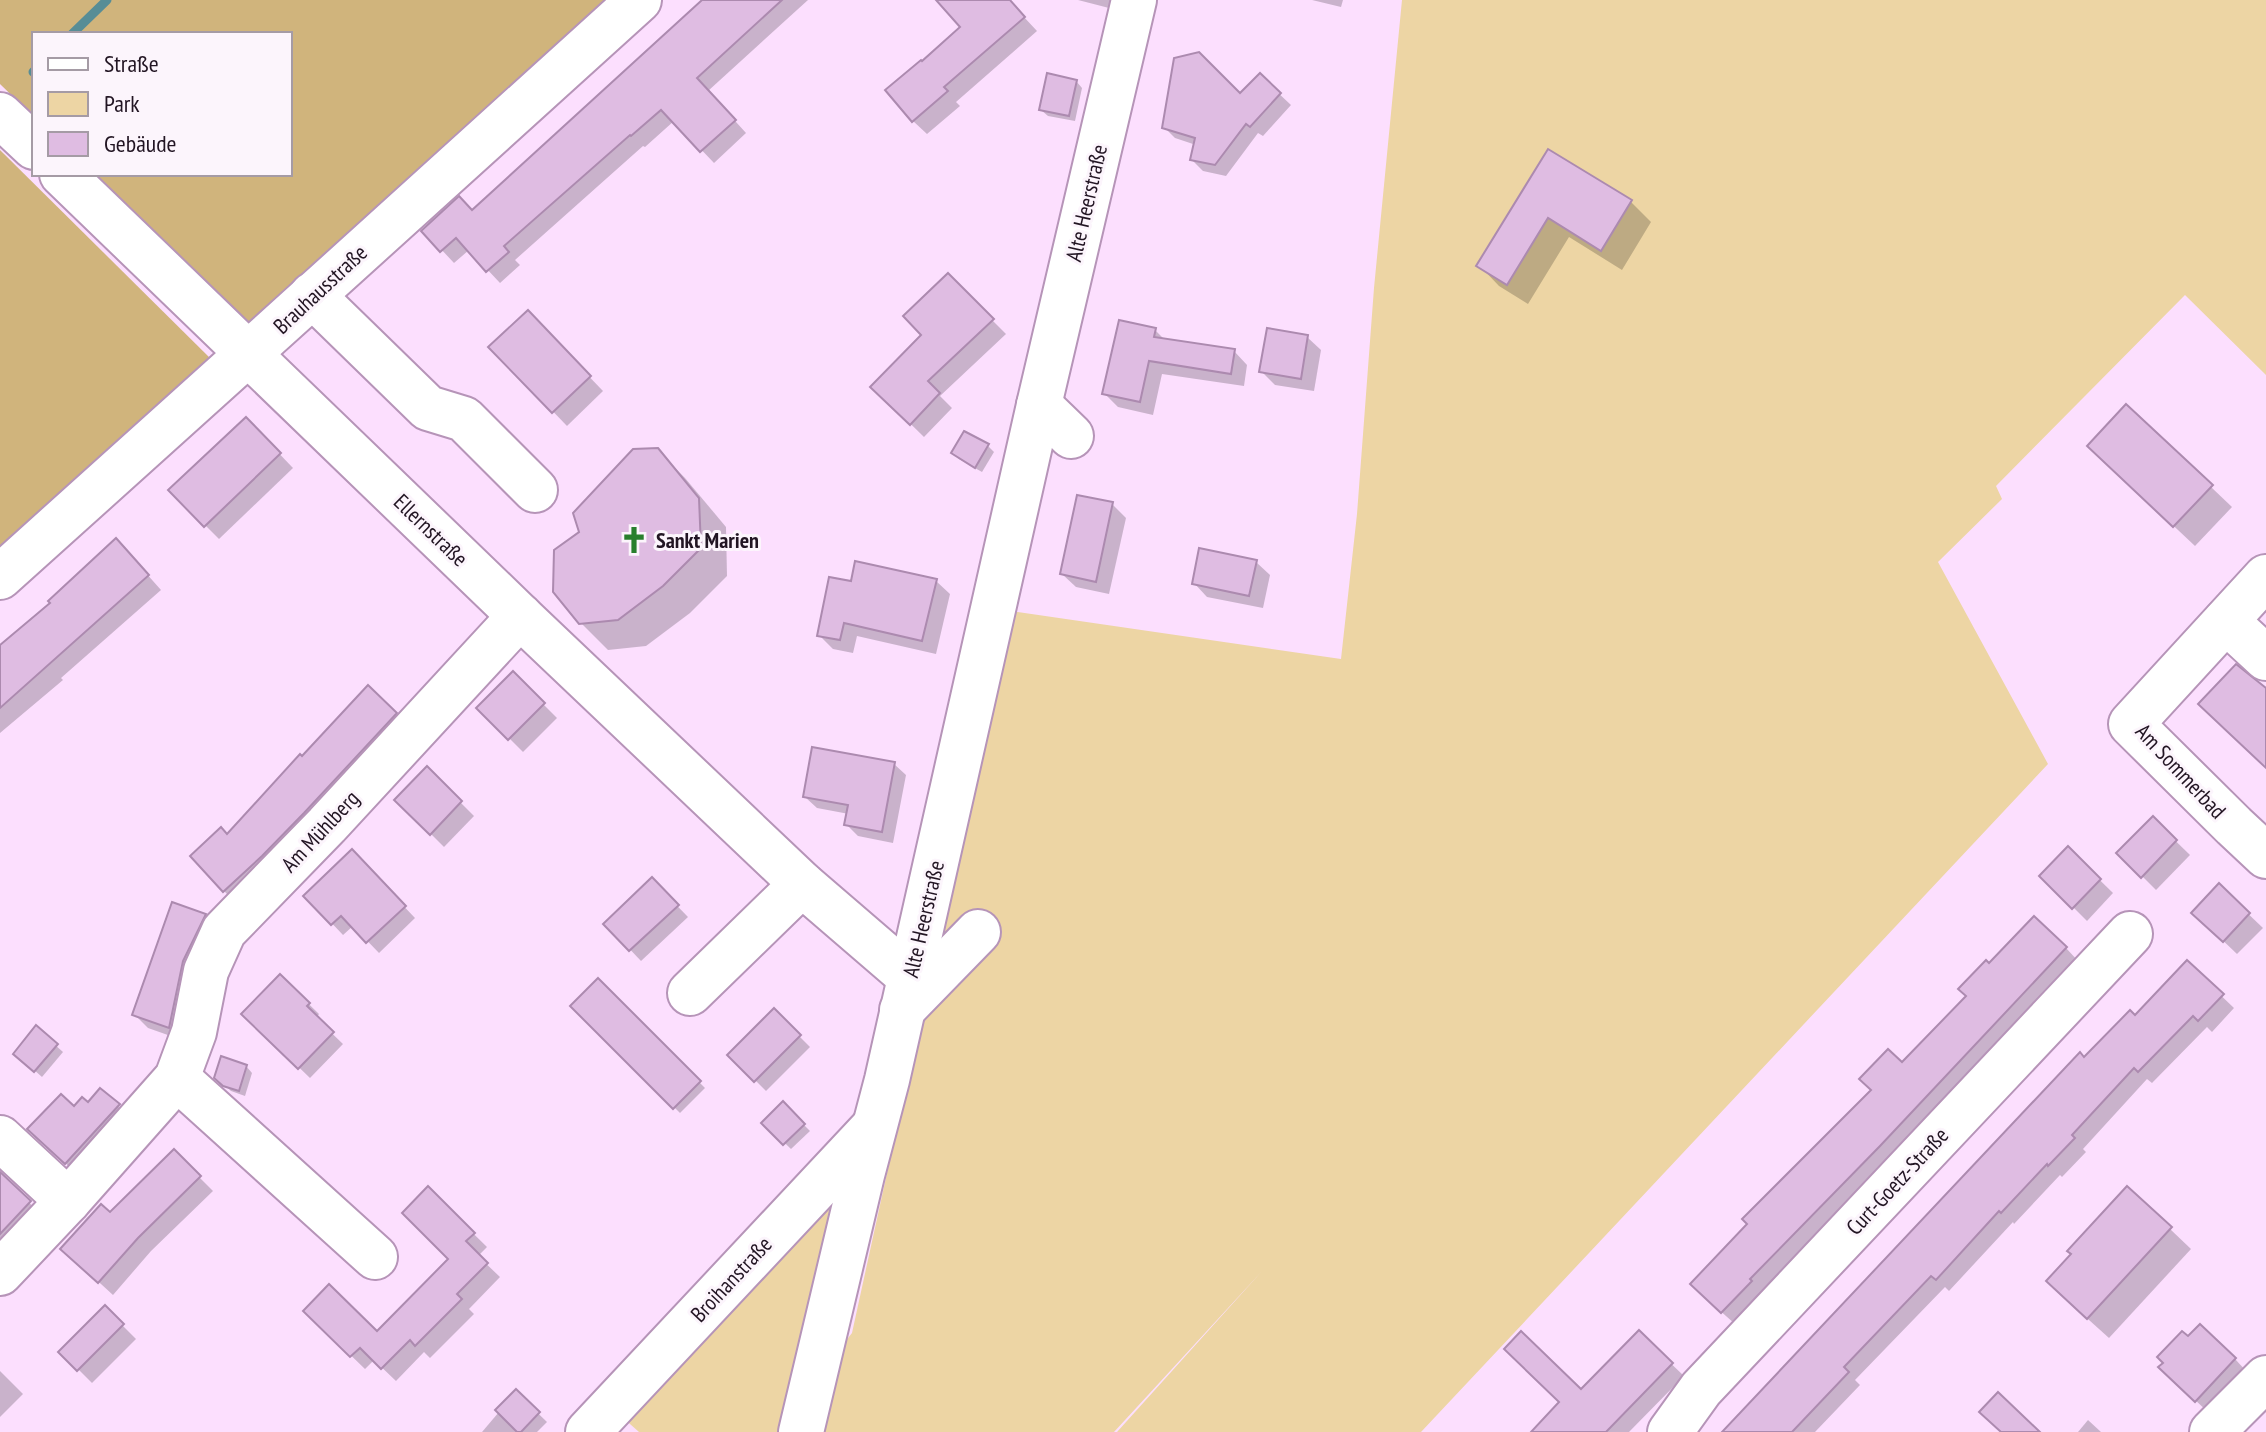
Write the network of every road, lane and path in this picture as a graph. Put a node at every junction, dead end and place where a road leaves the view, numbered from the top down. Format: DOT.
graph roads {
  1 [pos="639,0"];
  2 [pos="1134,0"];
  3 [pos="0,115"];
  4 [pos="32,145"];
  5 [pos="64,176"];
  6 [pos="312,295"];
  7 [pos="250,355"];
  8 [pos="1039,405"];
  9 [pos="1071,436"];
  10 [pos="535,490"];
  11 [pos="0,577"];
  12 [pos="2266,577"];
  13 [pos="520,616"];
  14 [pos="2226,621"];
  15 [pos="2266,658"];
  16 [pos="2266,856"];
  17 [pos="802,884"];
  18 [pos="978,932"];
  19 [pos="2130,934"];
  20 [pos="690,993"];
  21 [pos="906,994"];
  22 [pos="177,1078"];
  23 [pos="874,1126"];
  24 [pos="0,1138"];
  25 [pos="68,1201"];
  26 [pos="375,1257"];
  27 [pos="0,1273"];
  28 [pos="2266,1378"];
  29 [pos="588,1432"];
  30 [pos="801,1432"];
  31 [pos="1670,1432"];
  32 [pos="2212,1432"];
  1 -- 6 [label="street, Brauhausstraße"];
  2 -- 8 [label="street, Alte Heerstraße"];
  3 -- 4 [label="street"];
  5 -- 7 [label="street, Ellernstraße"];
  6 -- 7 [label="street, Brauhausstraße"];
  6 -- 10 [label="street"];
  7 -- 11 [label="street, Brauhausstraße"];
  7 -- 13 [label="street, Ellernstraße"];
  8 -- 9 [label="street"];
  8 -- 21 [label="street, Alte Heerstraße"];
  12 -- 14 [label="street, Am Sommerbad"];
  13 -- 17 [label="street, Ellernstraße"];
  13 -- 22 [label="street, Am Mühlberg"];
  14 -- 15 [label="street"];
  14 -- 16 [label="street, Am Sommerbad"];
  17 -- 20 [label="street"];
  17 -- 21 [label="street, Ellernstraße"];
  18 -- 21 [label="street"];
  19 -- 31 [label="street, Curt-Goetz-Straße"];
  21 -- 23 [label="street, Alte Heerstraße"];
  22 -- 25 [label="street, Am Mühlberg"];
  22 -- 26 [label="street"];
  23 -- 29 [label="street, Broihanstraße"];
  23 -- 30 [label="street, Alte Heerstraße"];
  24 -- 25 [label="street"];
  25 -- 27 [label="street, Am Mühlberg"];
  28 -- 32 [label="street"];
}
